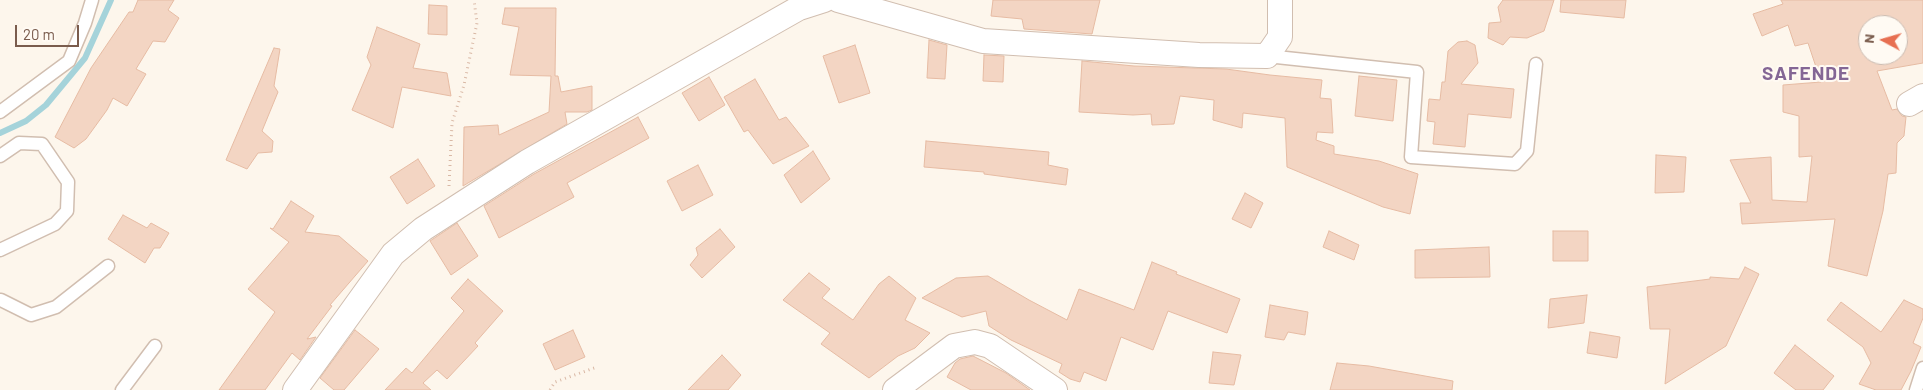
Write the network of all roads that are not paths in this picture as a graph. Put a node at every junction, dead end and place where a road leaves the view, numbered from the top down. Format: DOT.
graph roads {
  1 [pos="92,0"];
  2 [pos="824,0"];
  3 [pos="838,0"];
  4 [pos="1280,0"];
  5 [pos="1267,56"];
  6 [pos="1536,64"];
  7 [pos="0,112"];
  8 [pos="0,156"];
  9 [pos="0,250"];
  10 [pos="108,266"];
  11 [pos="0,300"];
  12 [pos="155,346"];
  13 [pos="1923,368"];
  14 [pos="122,390"];
  15 [pos="295,390"];
  16 [pos="895,390"];
  17 [pos="1055,390"];
  18 [pos="1916,390"];
  1 -- 7 [label="lane"];
  2 -- 15 [label="street"];
  3 -- 5 [label="street"];
  4 -- 5 [label="street"];
  5 -- 6 [label="lane"];
  8 -- 9 [label="lane"];
  10 -- 11 [label="lane"];
  12 -- 14 [label="lane"];
  13 -- 18 [label="lane"];
  16 -- 17 [label="street"];
}
